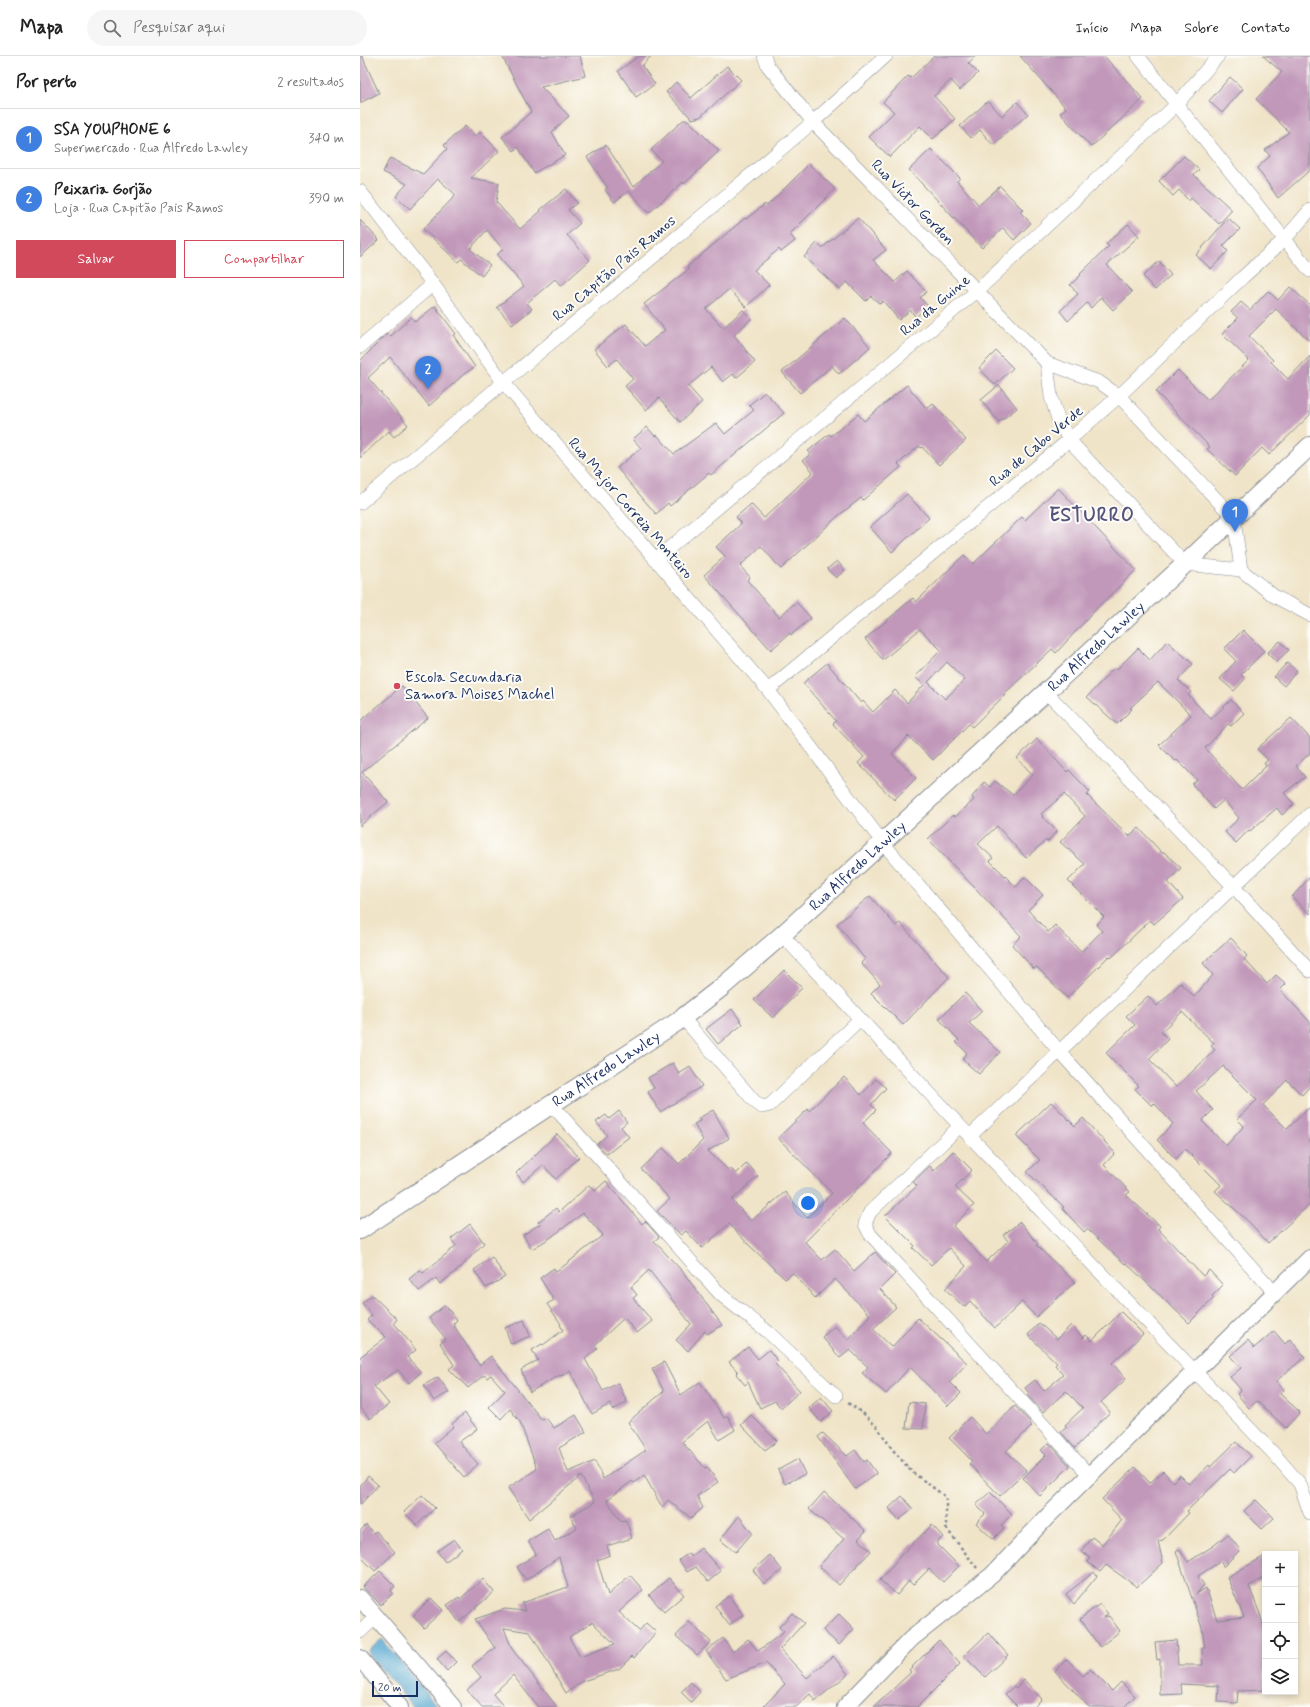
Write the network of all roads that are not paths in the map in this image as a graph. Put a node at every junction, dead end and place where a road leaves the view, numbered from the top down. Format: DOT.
graph roads {
  1 [pos="764,56"];
  2 [pos="886,56"];
  3 [pos="1138,56"];
  4 [pos="1218,56"];
  5 [pos="1177,104"];
  6 [pos="813,122"];
  7 [pos="360,191"];
  8 [pos="1310,210"];
  9 [pos="1285,239"];
  10 [pos="1310,271"];
  11 [pos="433,284"];
  12 [pos="977,291"];
  13 [pos="360,347"];
  14 [pos="1047,363"];
  15 [pos="503,382"];
  16 [pos="1119,396"];
  17 [pos="1070,440"];
  18 [pos="1310,446"];
  19 [pos="360,503"];
  20 [pos="1234,518"];
  21 [pos="655,560"];
  22 [pos="1185,564"];
  23 [pos="1241,570"];
  24 [pos="1310,615"];
  25 [pos="768,690"];
  26 [pos="1046,692"];
  27 [pos="1310,814"];
  28 [pos="883,842"];
  29 [pos="1233,886"];
  30 [pos="782,935"];
  31 [pos="1310,971"];
  32 [pos="683,1018"];
  33 [pos="860,1019"];
  34 [pos="1059,1051"];
  35 [pos="552,1105"];
  36 [pos="960,1126"];
  37 [pos="970,1136"];
  38 [pos="360,1230"];
  39 [pos="1310,1258"];
  40 [pos="1274,1292"];
  41 [pos="1194,1371"];
  42 [pos="836,1396"];
  43 [pos="1090,1476"];
  44 [pos="1310,1513"];
  45 [pos="360,1598"];
  46 [pos="376,1617"];
  47 [pos="360,1632"];
  48 [pos="360,1658"];
  49 [pos="400,1707"];
  50 [pos="453,1707"];
  51 [pos="845,1707"];
  1 -- 6 [label="street, Rua Victor Gordon"];
  2 -- 6 [label="street, Rua Capitão Pais Ramos"];
  3 -- 5 [label="street"];
  4 -- 5 [label="street, Rua da Guine"];
  5 -- 9 [label="street"];
  5 -- 12 [label="street, Rua da Guine"];
  6 -- 12 [label="street, Rua Victor Gordon"];
  6 -- 15 [label="street, Rua Capitão Pais Ramos"];
  7 -- 11 [label="street, Rua Major Correia Monteiro"];
  8 -- 9 [label="street, Rua de Cabo Verde"];
  9 -- 10 [label="street"];
  9 -- 16 [label="street, Rua de Cabo Verde"];
  11 -- 13 [label="street"];
  11 -- 15 [label="street, Rua Major Correia Monteiro"];
  12 -- 14 [label="street, Rua Victor Gordon"];
  12 -- 21 [label="street, Rua da Guine"];
  14 -- 16 [label="street"];
  14 -- 17 [label="street"];
  15 -- 19 [label="street, Rua Capitão Pais Ramos"];
  15 -- 21 [label="street, Rua Major Correia Monteiro"];
  16 -- 17 [label="street, Rua de Cabo Verde"];
  16 -- 20 [label="street"];
  17 -- 22 [label="street"];
  17 -- 25 [label="street, Rua de Cabo Verde"];
  18 -- 20 [label="main road, Rua Alfredo Lawley"];
  20 -- 22 [label="main road, Rua Alfredo Lawley"];
  20 -- 23 [label="street"];
  21 -- 25 [label="street, Rua Major Correia Monteiro"];
  22 -- 23 [label="street"];
  22 -- 26 [label="main road, Rua Alfredo Lawley"];
  23 -- 24 [label="street"];
  25 -- 28 [label="street, Rua Major Correia Monteiro"];
  26 -- 28 [label="main road, Rua Alfredo Lawley"];
  26 -- 29 [label="street"];
  27 -- 29 [label="street"];
  28 -- 30 [label="main road, Rua Alfredo Lawley"];
  28 -- 34 [label="street, Rua Major Correia Monteiro"];
  29 -- 31 [label="street"];
  29 -- 34 [label="street"];
  30 -- 32 [label="main road, Rua Alfredo Lawley"];
  30 -- 33 [label="street"];
  32 -- 33 [label="street"];
  32 -- 35 [label="main road, Rua Alfredo Lawley"];
  33 -- 36 [label="street"];
  34 -- 37 [label="street"];
  34 -- 40 [label="street, Rua Major Correia Monteiro"];
  35 -- 38 [label="main road, Rua Alfredo Lawley"];
  35 -- 42 [label="street"];
  36 -- 37 [label="street"];
  36 -- 43 [label="street"];
  37 -- 41 [label="street"];
  39 -- 40 [label="street"];
  40 -- 41 [label="street"];
  41 -- 43 [label="street"];
  41 -- 44 [label="street"];
  43 -- 51 [label="street"];
  45 -- 46 [label="street"];
  46 -- 47 [label="street"];
  46 -- 50 [label="street"];
  48 -- 49 [label="street"];
}
